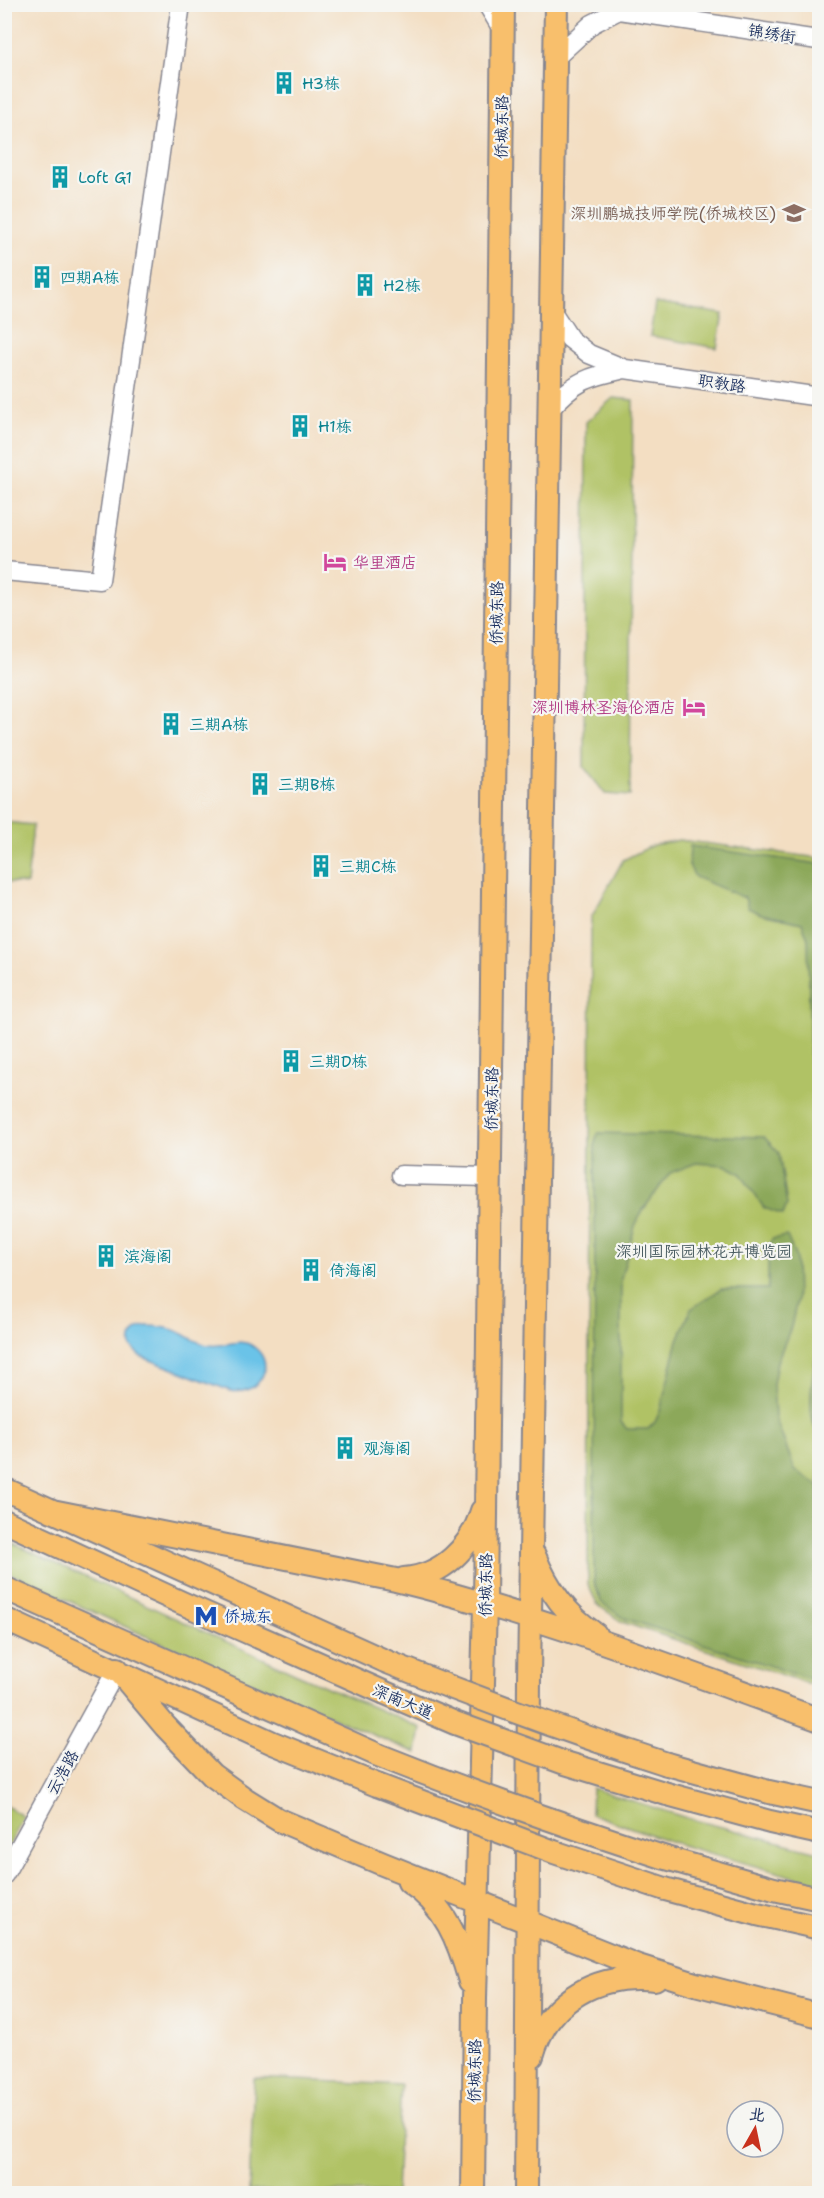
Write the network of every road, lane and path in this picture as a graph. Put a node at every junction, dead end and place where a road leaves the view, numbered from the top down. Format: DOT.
graph roads {
  1 [pos="181,4"];
  2 [pos="488,4"];
  3 [pos="503,4"];
  4 [pos="556,4"];
  5 [pos="614,8"];
  6 [pos="502,29"];
  7 [pos="818,40"];
  8 [pos="555,58"];
  9 [pos="551,310"];
  10 [pos="625,369"];
  11 [pos="819,397"];
  12 [pos="549,410"];
  13 [pos="4,571"];
  14 [pos="401,1175"];
  15 [pos="490,1177"];
  16 [pos="4,1489"];
  17 [pos="486,1495"];
  18 [pos="52,1511"];
  19 [pos="4,1521"];
  20 [pos="531,1547"];
  21 [pos="396,1580"];
  22 [pos="4,1588"];
  23 [pos="485,1603"];
  24 [pos="4,1618"];
  25 [pos="530,1618"];
  26 [pos="614,1647"];
  27 [pos="117,1670"];
  28 [pos="819,1720"];
  29 [pos="819,1803"];
  30 [pos="819,1833"];
  31 [pos="383,1864"];
  32 [pos="4,1875"];
  33 [pos="819,1899"];
  34 [pos="478,1903"];
  35 [pos="528,1923"];
  36 [pos="819,1928"];
  37 [pos="695,1984"];
  38 [pos="475,1999"];
  39 [pos="819,2016"];
  40 [pos="526,2079"];
  41 [pos="473,2193"];
  42 [pos="526,2193"];
  1 -- 13 [label="street"];
  2 -- 6 [label="street"];
  3 -- 6 [label="main road, 侨城东路"];
  4 -- 8 [label="main road"];
  5 -- 7 [label="street, 锦绣街"];
  5 -- 8 [label="street, 锦绣街"];
  6 -- 15 [label="main road, 侨城东路"];
  8 -- 9 [label="main road"];
  9 -- 10 [label="street, 职教路"];
  9 -- 12 [label="main road"];
  10 -- 11 [label="street, 职教路"];
  10 -- 12 [label="street, 职教路"];
  12 -- 20 [label="main road"];
  14 -- 15 [label="street"];
  15 -- 17 [label="main road, 侨城东路"];
  16 -- 18 [label="main road"];
  17 -- 21 [label="main road"];
  17 -- 23 [label="main road, 侨城东路"];
  18 -- 21 [label="main road"];
  18 -- 29 [label="main road, bridge"];
  19 -- 30 [label="main road, 深南大道, bridge"];
  20 -- 25 [label="main road"];
  20 -- 26 [label="main road"];
  21 -- 23 [label="main road"];
  22 -- 33 [label="main road, bridge"];
  23 -- 25 [label="main road"];
  23 -- 34 [label="main road, 侨城东路"];
  24 -- 27 [label="main road"];
  25 -- 26 [label="main road"];
  25 -- 35 [label="main road"];
  26 -- 28 [label="main road"];
  27 -- 31 [label="main road"];
  27 -- 32 [label="street, 云浩路"];
  27 -- 36 [label="main road, bridge"];
  31 -- 34 [label="main road"];
  31 -- 38 [label="main road"];
  34 -- 35 [label="main road"];
  34 -- 38 [label="main road, 侨城东路"];
  35 -- 37 [label="main road"];
  35 -- 40 [label="main road"];
  37 -- 39 [label="main road"];
  37 -- 40 [label="main road"];
  38 -- 41 [label="main road, 侨城东路"];
  40 -- 42 [label="main road"];
}
